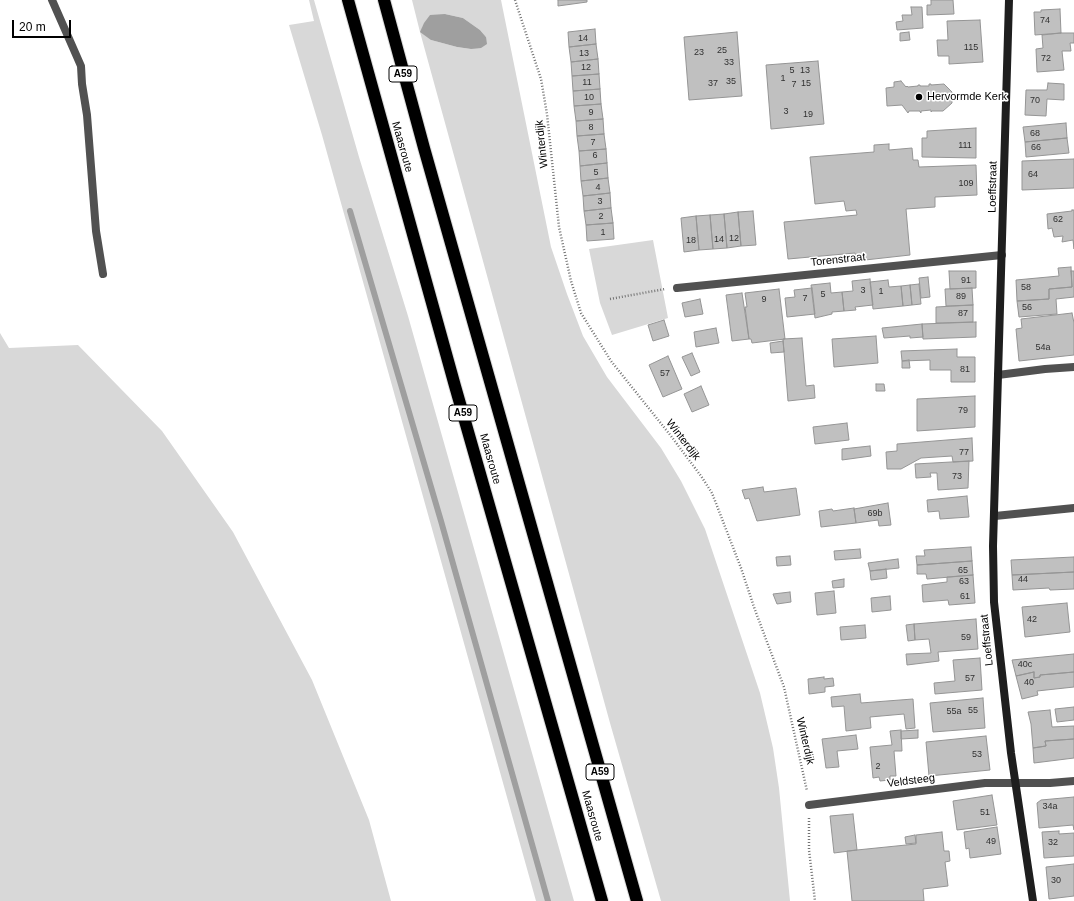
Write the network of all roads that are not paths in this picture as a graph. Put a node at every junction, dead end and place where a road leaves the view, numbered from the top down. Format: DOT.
graph roads {
  1 [pos="52,0"];
  2 [pos="348,0"];
  3 [pos="384,0"];
  4 [pos="1009,0"];
  5 [pos="1002,255"];
  6 [pos="103,274"];
  7 [pos="677,288"];
  8 [pos="1074,367"];
  9 [pos="998,375"];
  10 [pos="1074,508"];
  11 [pos="995,516"];
  12 [pos="1074,781"];
  13 [pos="1015,783"];
  14 [pos="809,805"];
  15 [pos="602,901"];
  16 [pos="637,901"];
  17 [pos="1033,901"];
  1 -- 6 [label="street"];
  2 -- 15 [label="highway, Maasroute / A59"];
  3 -- 16 [label="highway, Maasroute / A59"];
  4 -- 5 [label="main road, Loeffstraat"];
  5 -- 7 [label="street, Torenstraat"];
  5 -- 9 [label="main road, Loeffstraat"];
  8 -- 9 [label="street"];
  9 -- 11 [label="main road, Loeffstraat"];
  10 -- 11 [label="street"];
  11 -- 13 [label="main road, Loeffstraat"];
  12 -- 13 [label="street, Veldsteeg"];
  13 -- 14 [label="street, Veldsteeg"];
  13 -- 17 [label="main road, Loeffstraat"];
}
